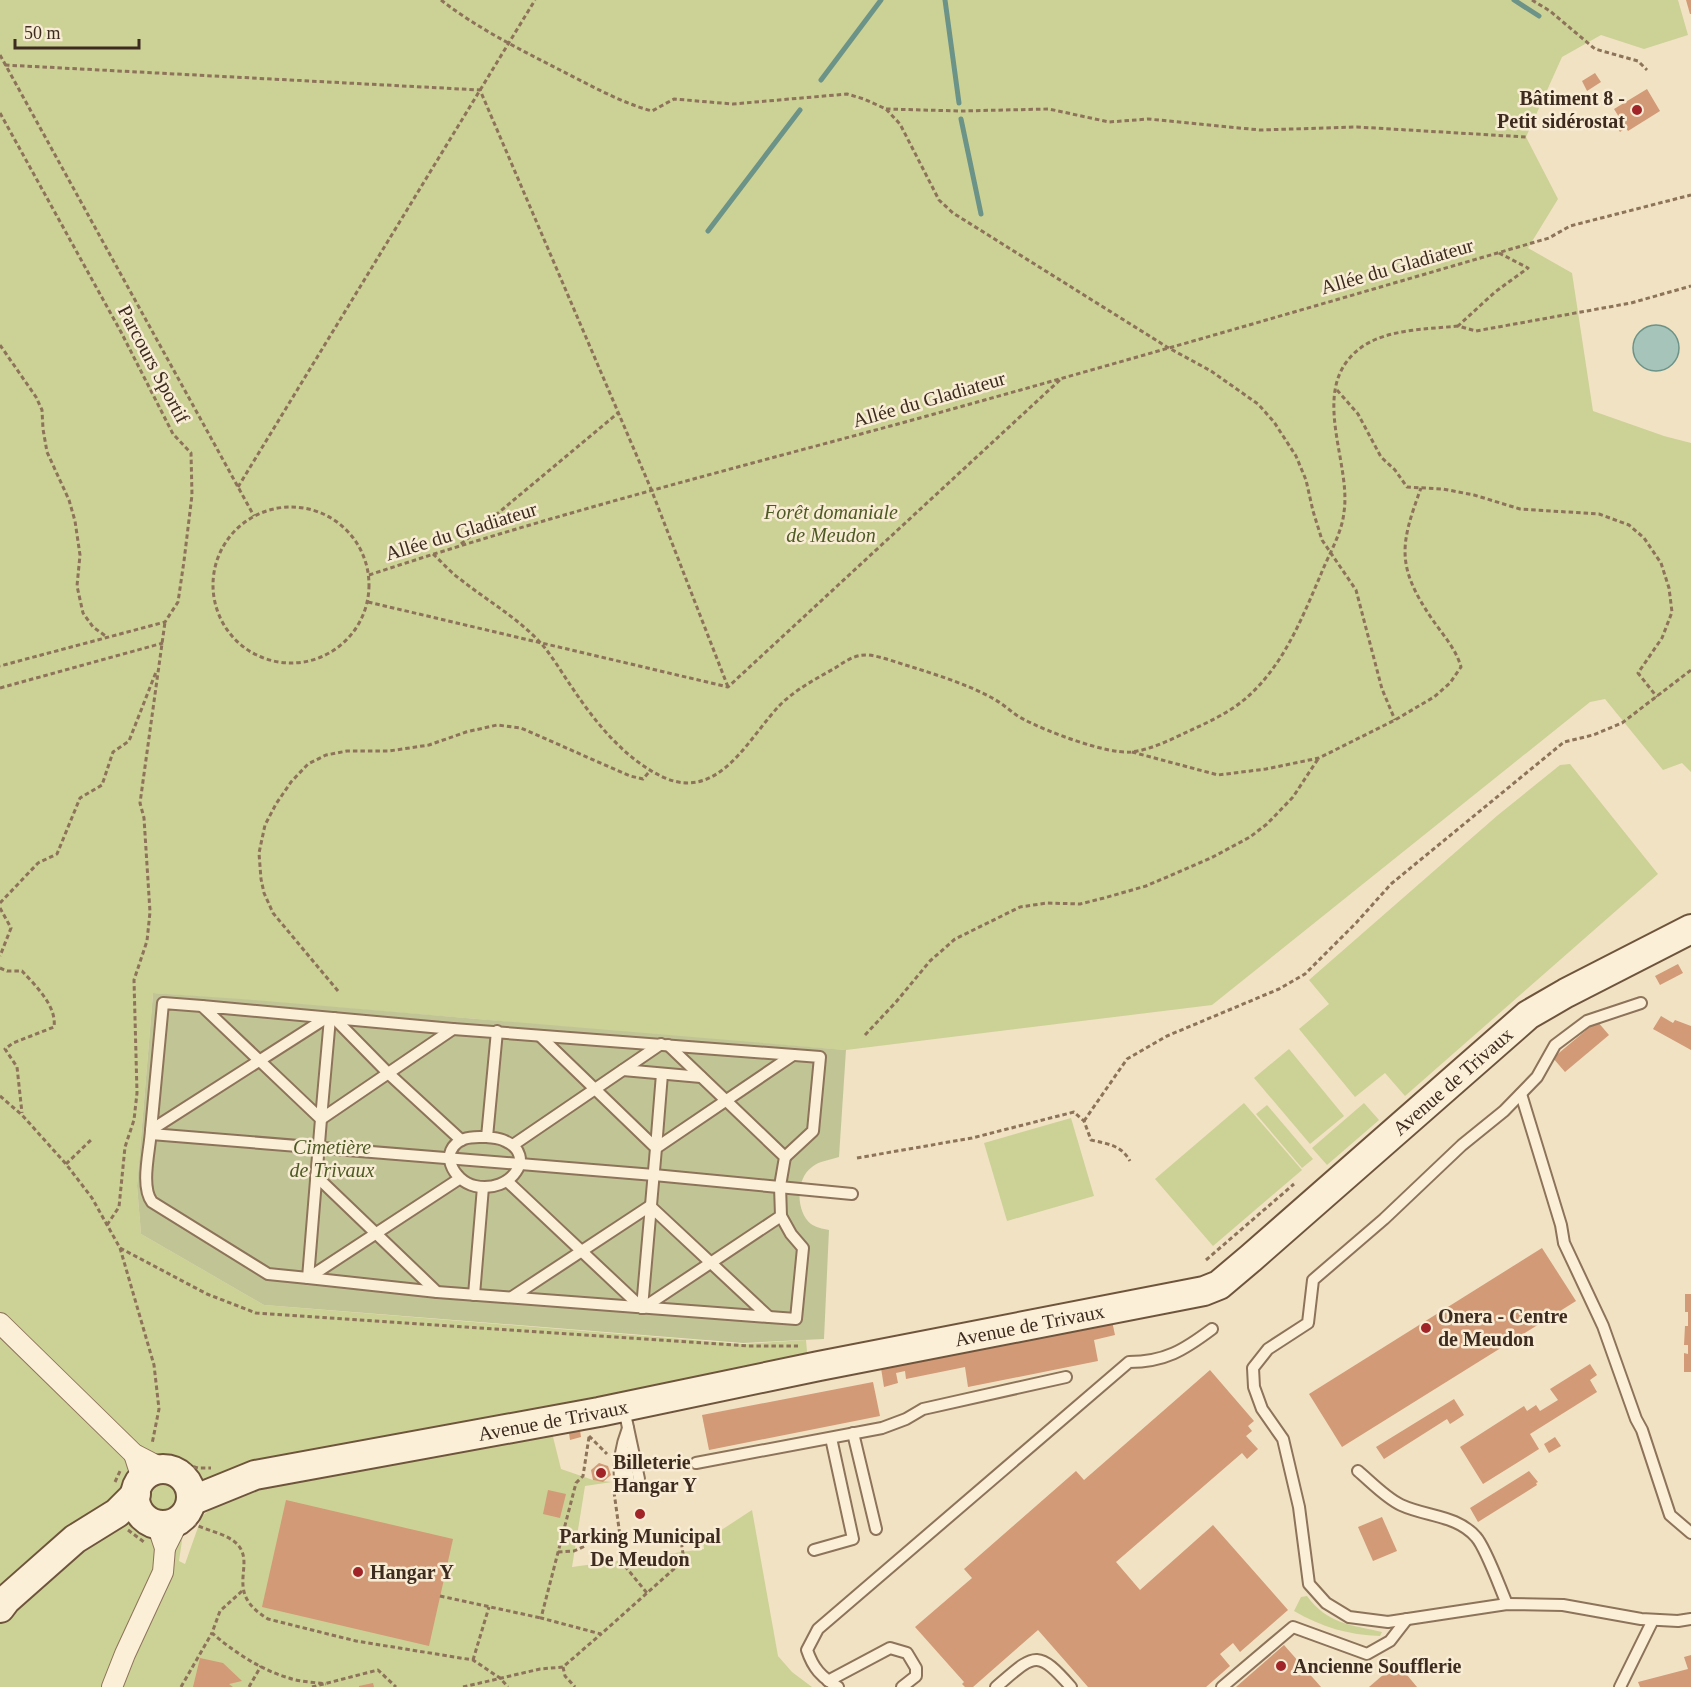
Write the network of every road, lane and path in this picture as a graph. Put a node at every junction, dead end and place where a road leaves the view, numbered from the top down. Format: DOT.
graph roads {
  1 [pos="441,0"];
  2 [pos="535,0"];
  3 [pos="1532,0"];
  4 [pos="508,43"];
  5 [pos="0,55"];
  6 [pos="5,64"];
  7 [pos="1647,70"];
  8 [pos="480,90"];
  9 [pos="886,109"];
  10 [pos="0,114"];
  11 [pos="1526,137"];
  12 [pos="1691,195"];
  13 [pos="1498,252"];
  14 [pos="1691,286"];
  15 [pos="1458,326"];
  16 [pos="0,345"];
  17 [pos="1167,347"];
  18 [pos="1063,377"];
  19 [pos="1336,388"];
  20 [pos="618,413"];
  21 [pos="238,487"];
  22 [pos="1421,488"];
  23 [pos="651,489"];
  24 [pos="254,516"];
  25 [pos="458,546"];
  26 [pos="1330,551"];
  27 [pos="433,554"];
  28 [pos="369,575"];
  29 [pos="368,602"];
  30 [pos="165,622"];
  31 [pos="106,637"];
  32 [pos="164,643"];
  33 [pos="540,643"];
  34 [pos="0,666"];
  35 [pos="158,667"];
  36 [pos="1691,670"];
  37 [pos="0,687"];
  38 [pos="728,687"];
  39 [pos="1657,697"];
  40 [pos="1395,720"];
  41 [pos="1131,752"];
  42 [pos="1319,758"];
  43 [pos="650,771"];
  44 [pos="0,903"];
  45 [pos="0,908"];
  46 [pos="1691,929"];
  47 [pos="0,956"];
  48 [pos="0,968"];
  49 [pos="338,991"];
  50 [pos="1641,1003"];
  51 [pos="202,1006"];
  52 [pos="330,1018"];
  53 [pos="453,1029"];
  54 [pos="497,1031"];
  55 [pos="865,1035"];
  56 [pos="540,1036"];
  57 [pos="664,1045"];
  58 [pos="794,1055"];
  59 [pos="260,1061"];
  60 [pos="623,1070"];
  61 [pos="388,1073"];
  62 [pos="662,1074"];
  63 [pos="701,1077"];
  64 [pos="594,1089"];
  65 [pos="1521,1094"];
  66 [pos="0,1096"];
  67 [pos="725,1101"];
  68 [pos="22,1115"];
  69 [pos="321,1119"];
  70 [pos="1084,1120"];
  71 [pos="151,1132"];
  72 [pos="487,1137"];
  73 [pos="93,1138"];
  74 [pos="461,1140"];
  75 [pos="513,1145"];
  76 [pos="319,1148"];
  77 [pos="656,1148"];
  78 [pos="785,1157"];
  79 [pos="450,1158"];
  80 [pos="857,1158"];
  81 [pos="1130,1161"];
  82 [pos="66,1164"];
  83 [pos="519,1164"];
  84 [pos="654,1175"];
  85 [pos="316,1176"];
  86 [pos="459,1179"];
  87 [pos="507,1181"];
  88 [pos="1294,1185"];
  89 [pos="780,1186"];
  90 [pos="483,1187"];
  91 [pos="852,1194"];
  92 [pos="650,1206"];
  93 [pos="781,1216"];
  94 [pos="107,1225"];
  95 [pos="376,1234"];
  96 [pos="120,1248"];
  97 [pos="582,1251"];
  98 [pos="1206,1260"];
  99 [pos="712,1262"];
  100 [pos="308,1278"];
  101 [pos="437,1292"];
  102 [pos="474,1295"];
  103 [pos="512,1297"];
  104 [pos="642,1308"];
  105 [pos="769,1317"];
  106 [pos="0,1323"];
  107 [pos="1212,1329"];
  108 [pos="801,1346"];
  109 [pos="1066,1377"];
  110 [pos="625,1417"];
  111 [pos="853,1433"];
  112 [pos="831,1438"];
  113 [pos="152,1443"];
  114 [pos="608,1460"];
  115 [pos="696,1463"];
  116 [pos="1358,1471"];
  117 [pos="625,1481"];
  118 [pos="157,1501"];
  119 [pos="876,1529"];
  120 [pos="1691,1533"];
  121 [pos="680,1534"];
  122 [pos="585,1546"];
  123 [pos="814,1550"];
  124 [pos="558,1552"];
  125 [pos="242,1591"];
  126 [pos="647,1593"];
  127 [pos="440,1596"];
  128 [pos="1507,1604"];
  129 [pos="489,1607"];
  130 [pos="0,1608"];
  131 [pos="541,1618"];
  132 [pos="1407,1619"];
  133 [pos="1691,1619"];
  134 [pos="1653,1620"];
  135 [pos="212,1633"];
  136 [pos="601,1634"];
  137 [pos="473,1660"];
  138 [pos="261,1666"];
  139 [pos="563,1667"];
  140 [pos="500,1678"];
  141 [pos="326,1684"];
  142 [pos="833,1684"];
  143 [pos="112,1687"];
  144 [pos="181,1687"];
  145 [pos="249,1687"];
  146 [pos="312,1687"];
  147 [pos="396,1687"];
  148 [pos="463,1687"];
  149 [pos="508,1687"];
  150 [pos="575,1687"];
  151 [pos="902,1687"];
  152 [pos="996,1687"];
  153 [pos="1071,1687"];
  154 [pos="1222,1687"];
  155 [pos="1620,1687"];
  1 -- 4 [label="path"];
  2 -- 4 [label="path"];
  3 -- 7 [label="path"];
  4 -- 8 [label="path"];
  4 -- 9 [label="path"];
  5 -- 6 [label="path"];
  6 -- 8 [label="path"];
  6 -- 21 [label="path"];
  8 -- 20 [label="path"];
  8 -- 21 [label="path"];
  9 -- 11 [label="path"];
  9 -- 17 [label="path"];
  10 -- 30 [label="path, Parcours Sportif"];
  12 -- 13 [label="path, Allée du Gladiateur"];
  13 -- 15 [label="path"];
  13 -- 17 [label="path, Allée du Gladiateur"];
  14 -- 15 [label="path"];
  15 -- 19 [label="path"];
  16 -- 31 [label="path"];
  17 -- 18 [label="path, Allée du Gladiateur"];
  17 -- 26 [label="path"];
  18 -- 23 [label="path, Allée du Gladiateur"];
  18 -- 38 [label="path"];
  19 -- 22 [label="path"];
  19 -- 26 [label="path"];
  20 -- 23 [label="path"];
  20 -- 25 [label="path"];
  21 -- 24 [label="path"];
  22 -- 39 [label="path"];
  22 -- 40 [label="path"];
  23 -- 25 [label="path, Allée du Gladiateur"];
  23 -- 38 [label="path"];
  24 -- 28 [label="path"];
  24 -- 29 [label="path"];
  25 -- 27 [label="path, Allée du Gladiateur"];
  26 -- 40 [label="path"];
  26 -- 41 [label="path"];
  27 -- 28 [label="path, Allée du Gladiateur"];
  27 -- 33 [label="path"];
  28 -- 29 [label="path"];
  29 -- 33 [label="path"];
  30 -- 31 [label="path"];
  30 -- 32 [label="path"];
  31 -- 34 [label="path"];
  32 -- 35 [label="path"];
  32 -- 37 [label="path"];
  33 -- 38 [label="path"];
  33 -- 43 [label="path"];
  35 -- 44 [label="path"];
  35 -- 94 [label="path"];
  36 -- 39 [label="path"];
  39 -- 70 [label="path"];
  40 -- 42 [label="path"];
  41 -- 42 [label="path"];
  41 -- 43 [label="path"];
  42 -- 55 [label="path"];
  43 -- 49 [label="path"];
  45 -- 47 [label="path"];
  46 -- 110 [label="main road, Avenue de Trivaux"];
  48 -- 68 [label="path"];
  50 -- 65 [label="lane"];
  51 -- 52 [label="lane"];
  51 -- 59 [label="lane"];
  51 -- 71 [label="lane"];
  52 -- 53 [label="lane"];
  52 -- 59 [label="lane"];
  52 -- 61 [label="lane"];
  52 -- 69 [label="lane"];
  53 -- 54 [label="lane"];
  53 -- 61 [label="lane"];
  54 -- 56 [label="lane"];
  54 -- 72 [label="lane"];
  56 -- 57 [label="lane"];
  56 -- 64 [label="lane"];
  57 -- 58 [label="lane"];
  57 -- 60 [label="lane"];
  57 -- 63 [label="lane"];
  58 -- 67 [label="lane"];
  58 -- 78 [label="lane"];
  59 -- 69 [label="lane"];
  59 -- 71 [label="lane"];
  60 -- 62 [label="lane"];
  60 -- 64 [label="lane"];
  61 -- 69 [label="lane"];
  61 -- 74 [label="lane"];
  62 -- 63 [label="lane"];
  62 -- 77 [label="lane"];
  63 -- 67 [label="lane"];
  64 -- 75 [label="lane"];
  64 -- 77 [label="lane"];
  65 -- 120 [label="lane"];
  65 -- 132 [label="lane"];
  66 -- 68 [label="path"];
  67 -- 77 [label="lane"];
  67 -- 78 [label="lane"];
  68 -- 82 [label="path"];
  69 -- 76 [label="lane"];
  70 -- 80 [label="path"];
  70 -- 81 [label="path"];
  71 -- 76 [label="lane"];
  71 -- 100 [label="lane"];
  72 -- 74 [label="lane"];
  72 -- 75 [label="lane"];
  73 -- 82 [label="path"];
  74 -- 79 [label="lane"];
  75 -- 83 [label="lane"];
  76 -- 79 [label="lane"];
  76 -- 85 [label="lane"];
  77 -- 84 [label="lane"];
  78 -- 89 [label="lane"];
  79 -- 83 [label="lane"];
  79 -- 86 [label="lane"];
  82 -- 94 [label="path"];
  83 -- 84 [label="lane"];
  83 -- 87 [label="lane"];
  84 -- 89 [label="lane"];
  84 -- 92 [label="lane"];
  85 -- 95 [label="lane"];
  85 -- 100 [label="lane"];
  86 -- 90 [label="lane"];
  86 -- 95 [label="lane"];
  87 -- 90 [label="lane"];
  87 -- 97 [label="lane"];
  88 -- 98 [label="path"];
  89 -- 91 [label="lane"];
  89 -- 93 [label="lane"];
  90 -- 102 [label="lane"];
  92 -- 97 [label="lane"];
  92 -- 99 [label="lane"];
  92 -- 104 [label="lane"];
  93 -- 99 [label="lane"];
  93 -- 105 [label="lane"];
  94 -- 96 [label="path"];
  95 -- 100 [label="lane"];
  95 -- 101 [label="lane"];
  96 -- 108 [label="path"];
  96 -- 113 [label="path"];
  97 -- 103 [label="lane"];
  97 -- 104 [label="lane"];
  99 -- 104 [label="lane"];
  99 -- 105 [label="lane"];
  100 -- 101 [label="lane"];
  101 -- 102 [label="lane"];
  102 -- 103 [label="lane"];
  103 -- 104 [label="lane"];
  104 -- 105 [label="lane"];
  106 -- 118 [label="street"];
  107 -- 142 [label="lane"];
  109 -- 111 [label="lane"];
  110 -- 117 [label="lane"];
  110 -- 117 [label="lane"];
  110 -- 118 [label="main road, Avenue de Trivaux"];
  111 -- 112 [label="lane"];
  111 -- 119 [label="lane"];
  112 -- 115 [label="lane"];
  112 -- 123 [label="lane"];
  114 -- 124 [label="path"];
  116 -- 128 [label="lane"];
  117 -- 126 [label="path"];
  118 -- 125 [label="path"];
  118 -- 130 [label="main road, Avenue de Trivaux"];
  118 -- 143 [label="street"];
  121 -- 126 [label="path"];
  122 -- 124 [label="path"];
  124 -- 131 [label="path"];
  125 -- 135 [label="path"];
  125 -- 137 [label="path"];
  126 -- 136 [label="path"];
  127 -- 129 [label="path"];
  128 -- 132 [label="lane"];
  128 -- 134 [label="lane"];
  129 -- 131 [label="path"];
  129 -- 137 [label="path"];
  131 -- 136 [label="path"];
  132 -- 154 [label="lane"];
  133 -- 134 [label="lane"];
  134 -- 155 [label="lane"];
  135 -- 138 [label="path"];
  135 -- 144 [label="path"];
  136 -- 139 [label="path"];
  137 -- 140 [label="path"];
  138 -- 141 [label="path"];
  138 -- 145 [label="path"];
  139 -- 140 [label="path"];
  139 -- 150 [label="path"];
  140 -- 148 [label="path"];
  140 -- 149 [label="path"];
  141 -- 146 [label="path"];
  141 -- 147 [label="path"];
  142 -- 151 [label="lane"];
  152 -- 153 [label="lane"];
}
